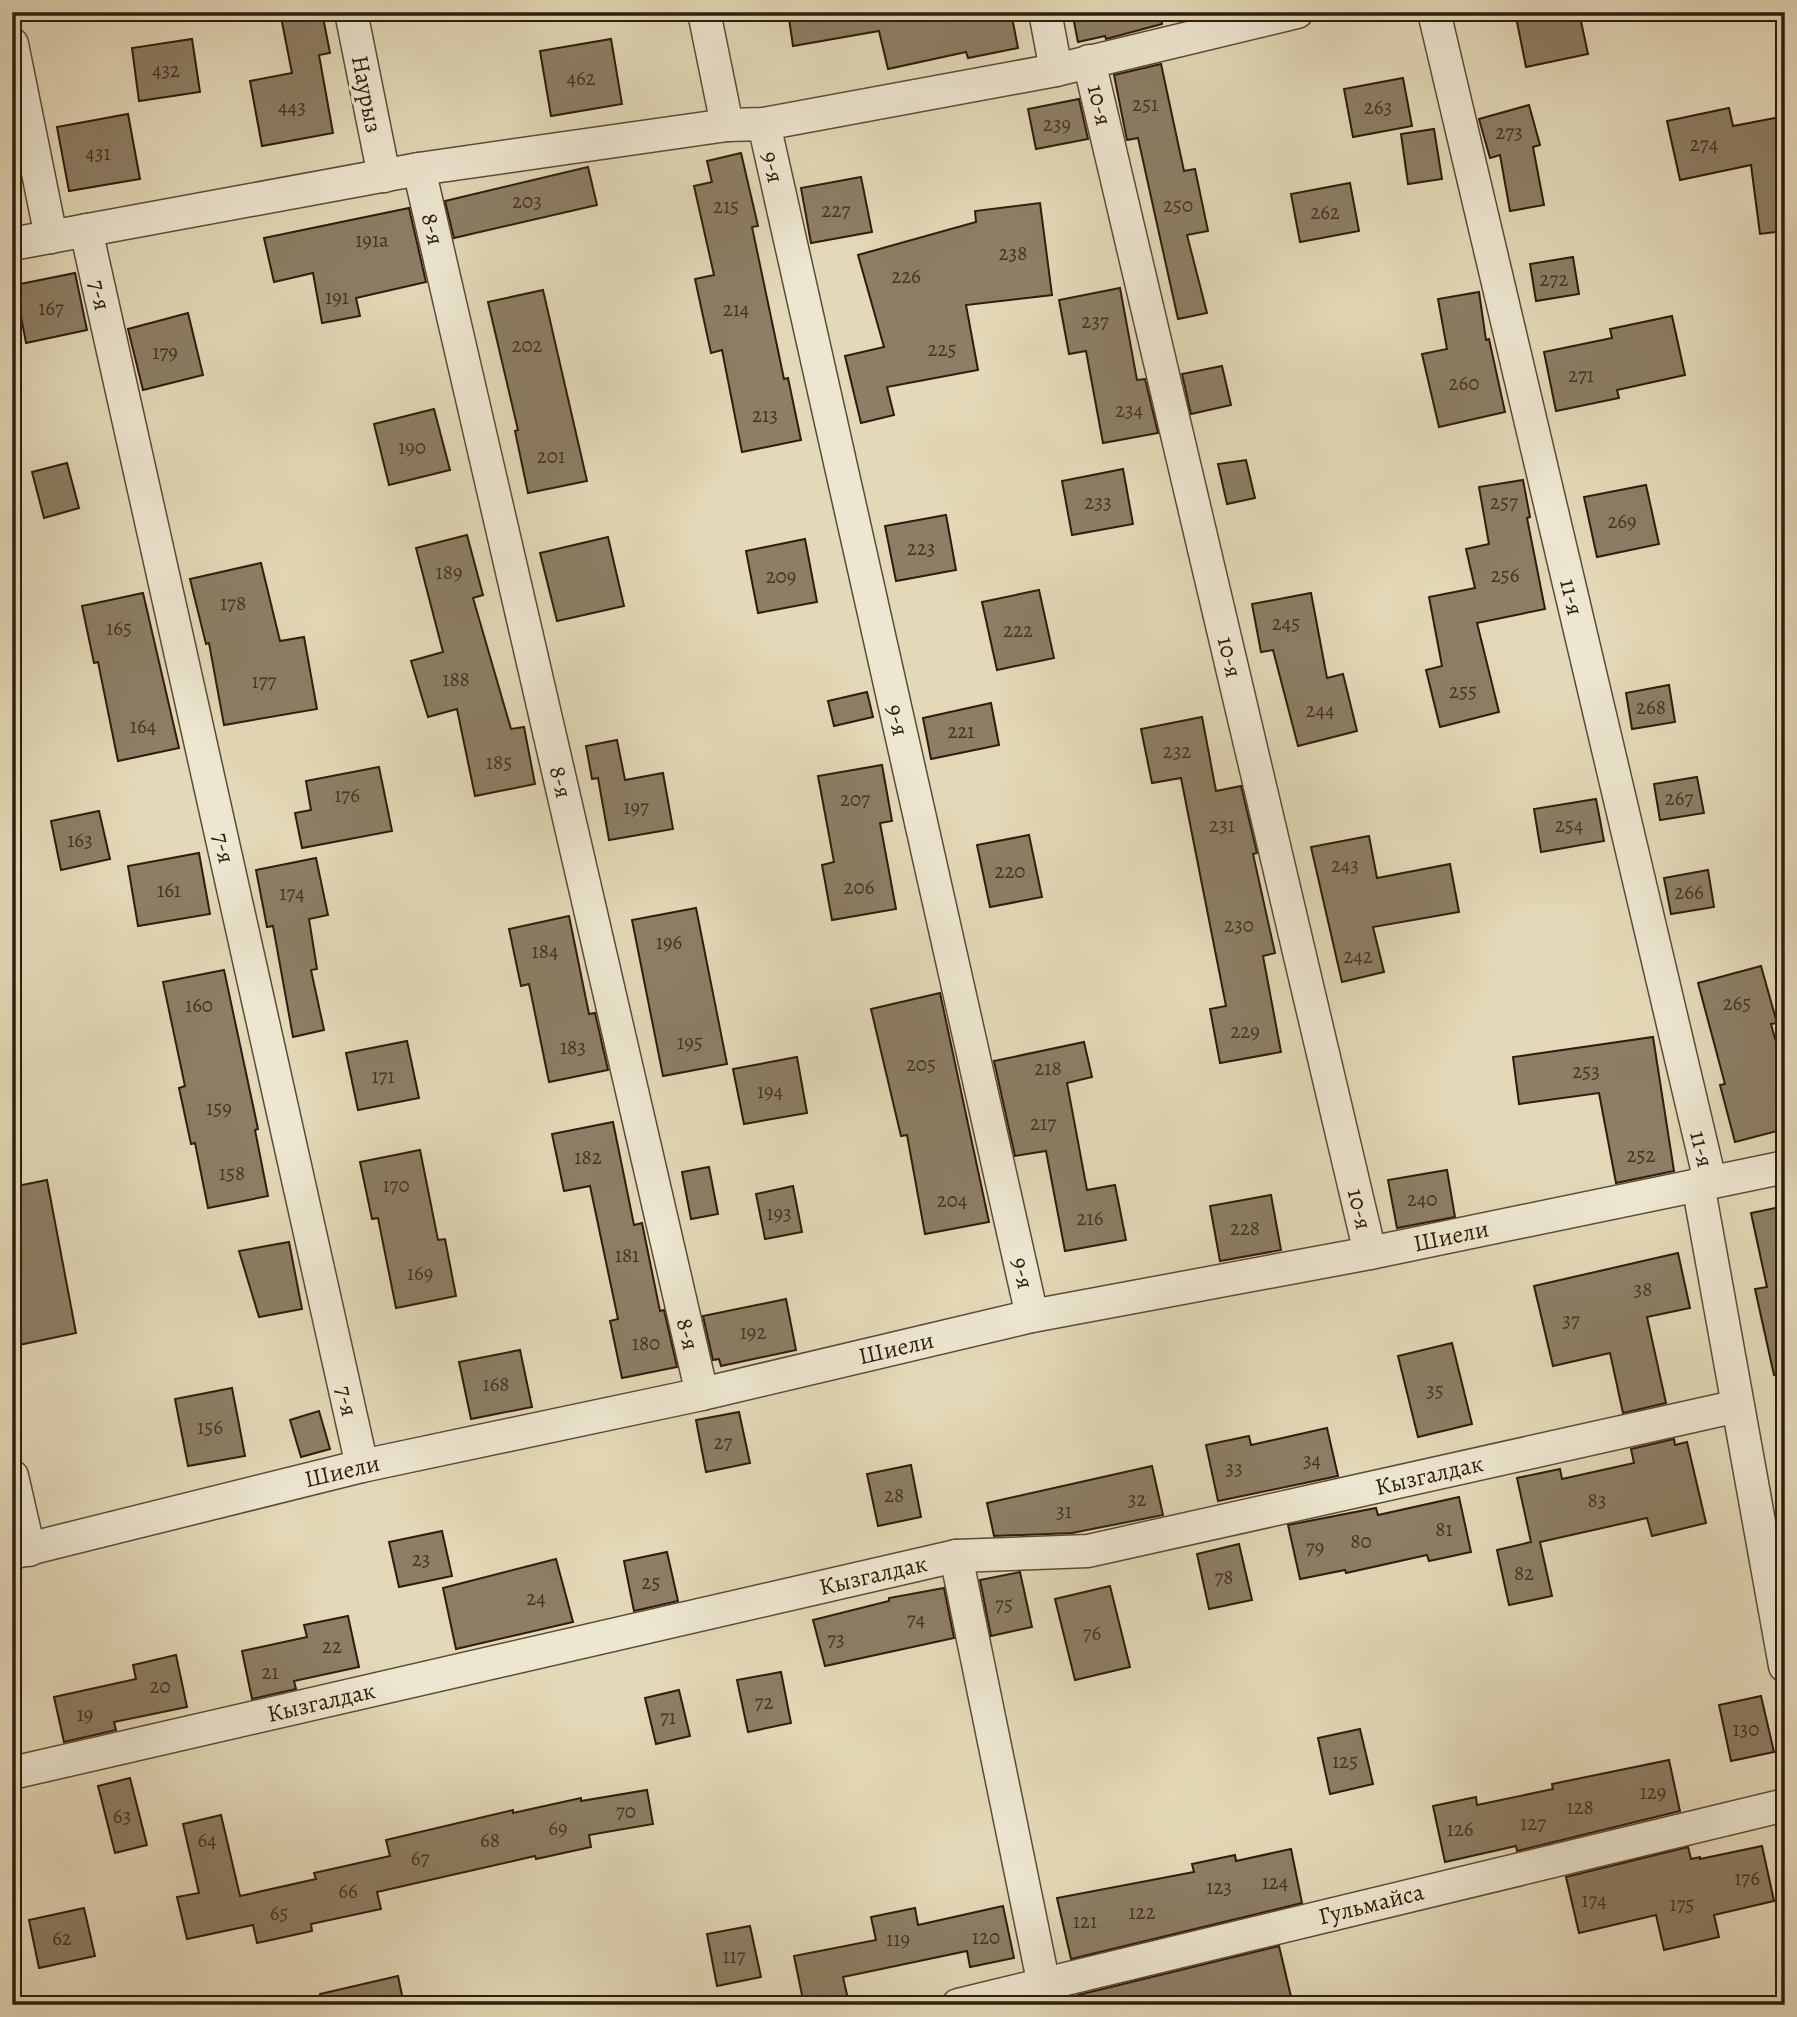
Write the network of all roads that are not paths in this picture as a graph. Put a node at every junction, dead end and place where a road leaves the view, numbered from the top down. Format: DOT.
graph roads {
  1 [pos="351,12"];
  2 [pos="704,12"];
  3 [pos="1045,12"];
  4 [pos="1297,12"];
  5 [pos="1434,12"];
  6 [pos="12,44"];
  7 [pos="1089,61"];
  8 [pos="1056,69"];
  9 [pos="764,124"];
  10 [pos="727,125"];
  11 [pos="419,169"];
  12 [pos="384,176"];
  13 [pos="86,230"];
  14 [pos="51,237"];
  15 [pos="12,244"];
  16 [pos="1785,1167"];
  17 [pos="1704,1183"];
  18 [pos="1370,1253"];
  19 [pos="1032,1316"];
  20 [pos="702,1394"];
  21 [pos="1738,1406"];
  22 [pos="362,1466"];
  23 [pos="12,1476"];
  24 [pos="20,1551"];
  25 [pos="956,1556"];
  26 [pos="1785,1665"];
  27 [pos="12,1773"];
  28 [pos="1785,1805"];
  29 [pos="1046,1994"];
  30 [pos="958,2005"];
  1 -- 12 [label="street, Наурыз"];
  2 -- 10 [label="street"];
  3 -- 8 [label="street"];
  4 -- 7 [label="street"];
  5 -- 17 [label="street, 11-я"];
  6 -- 14 [label="street"];
  7 -- 8 [label="street"];
  7 -- 18 [label="street, 10-я"];
  8 -- 9 [label="street"];
  9 -- 10 [label="street"];
  9 -- 19 [label="street, 9-я"];
  10 -- 11 [label="street"];
  11 -- 12 [label="street"];
  11 -- 20 [label="street, 8-я"];
  12 -- 13 [label="street"];
  13 -- 14 [label="street"];
  13 -- 22 [label="street, 7-я"];
  14 -- 15 [label="street"];
  16 -- 17 [label="street, Шиели"];
  17 -- 18 [label="street, Шиели"];
  17 -- 21 [label="street, 11-я"];
  18 -- 19 [label="street, Шиели"];
  19 -- 20 [label="street, Шиели"];
  20 -- 22 [label="street, Шиели"];
  21 -- 25 [label="street, Кызгалдак"];
  21 -- 26 [label="street, 11-я"];
  22 -- 24 [label="street, Шиели"];
  23 -- 24 [label="street"];
  25 -- 27 [label="street, Кызгалдак"];
  25 -- 29 [label="street"];
  28 -- 29 [label="street, Гульмайса"];
  29 -- 30 [label="street, Гульмайса"];
}
